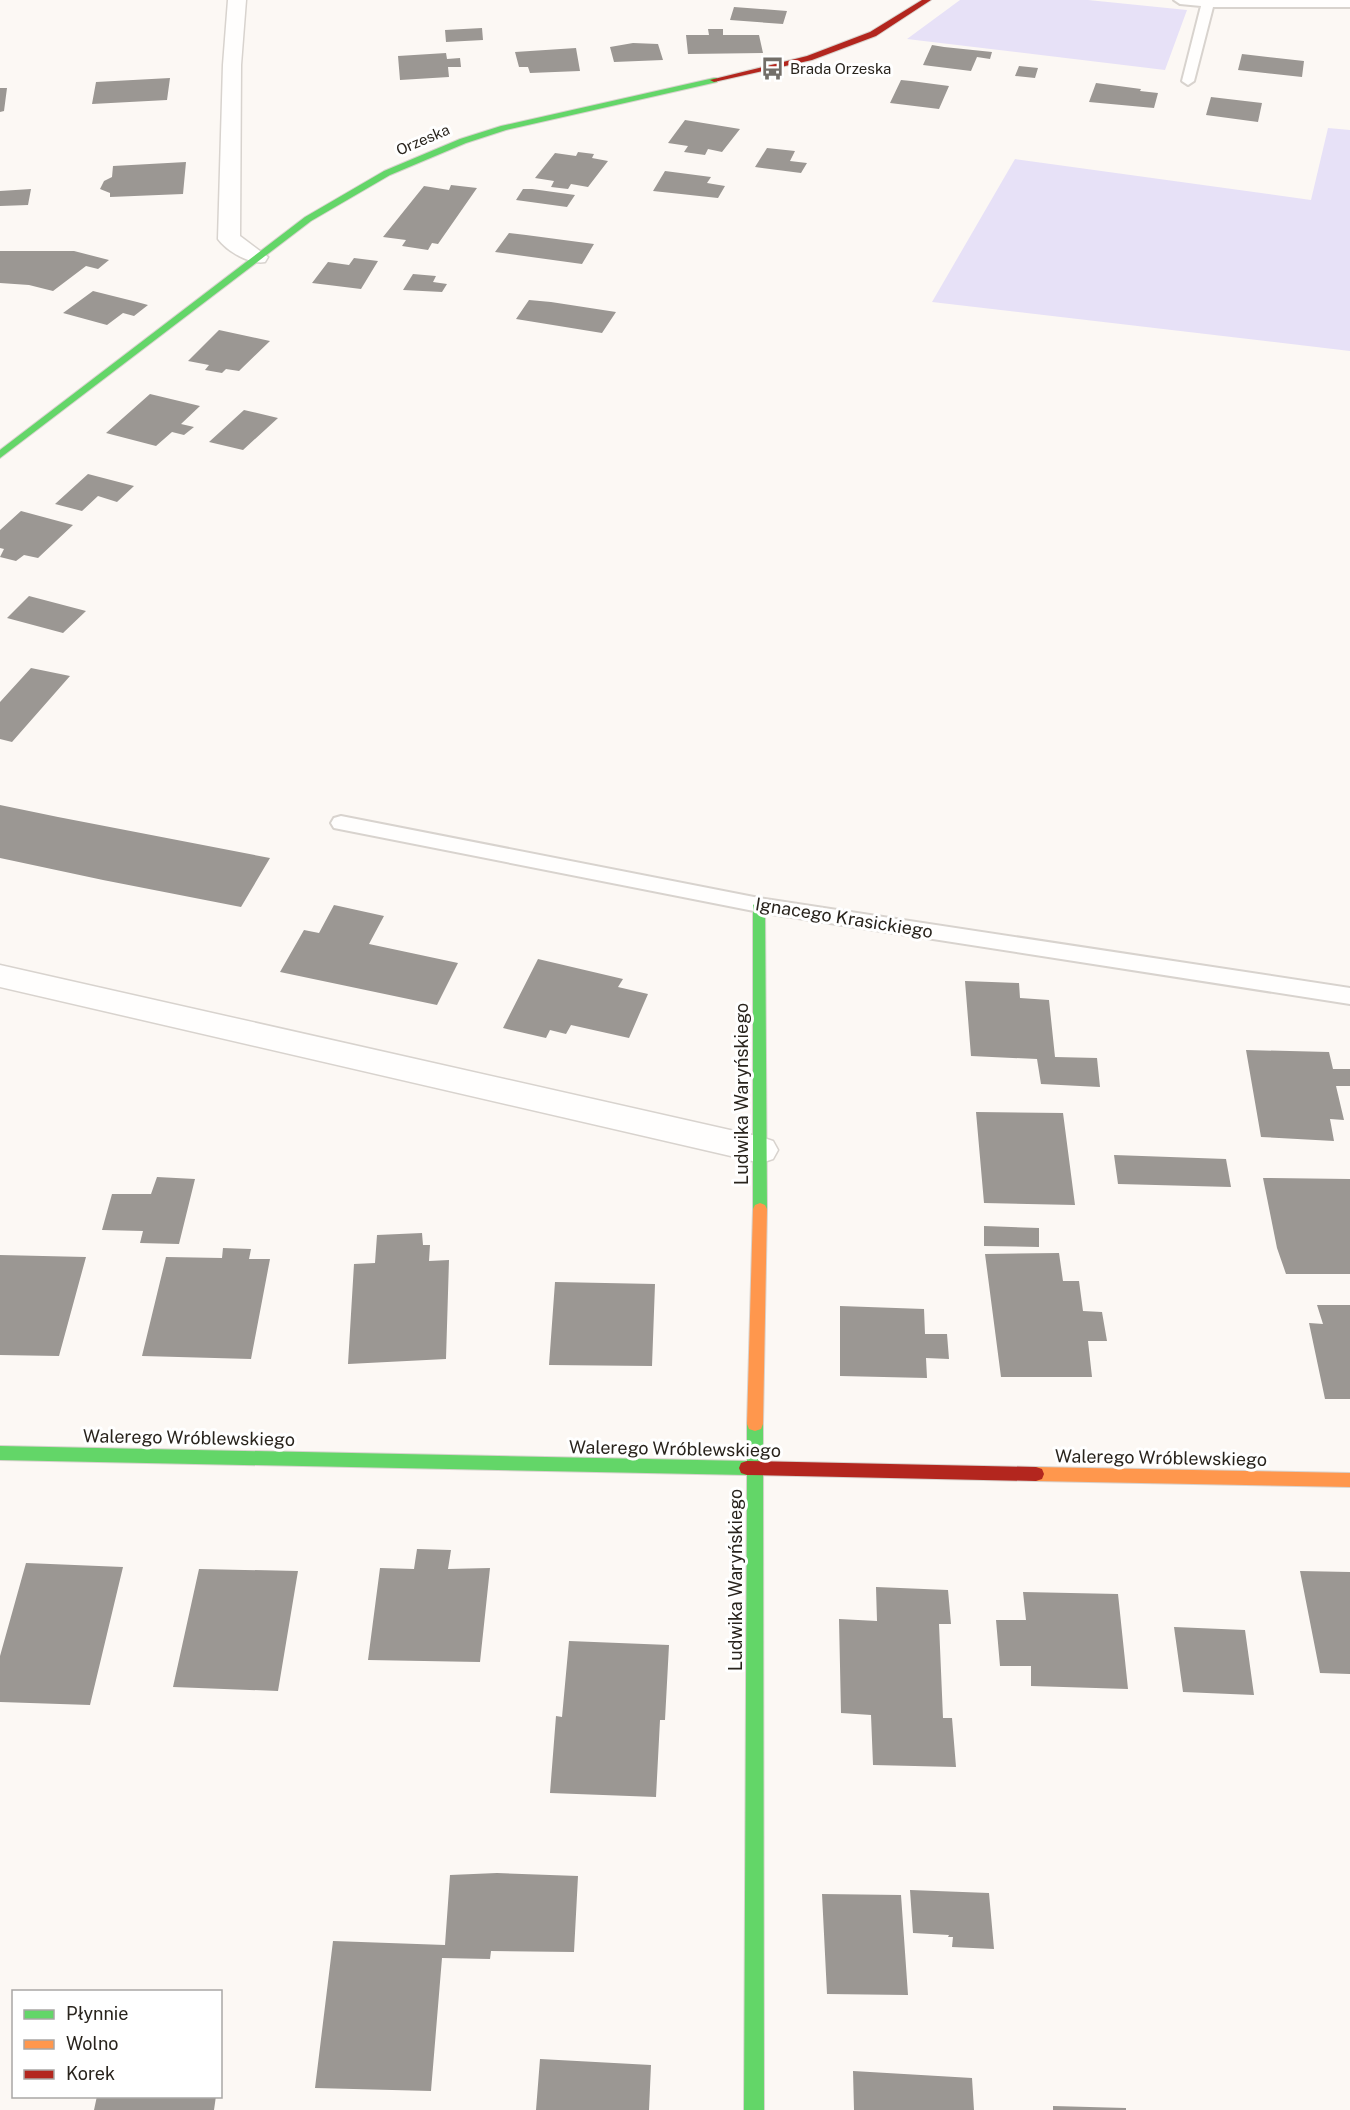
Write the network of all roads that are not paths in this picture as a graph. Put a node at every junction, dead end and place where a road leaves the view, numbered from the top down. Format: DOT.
graph roads {
  1 [pos="237,0"];
  2 [pos="927,0"];
  3 [pos="1180,0"];
  4 [pos="1208,3"];
  5 [pos="1350,3"];
  6 [pos="1188,81"];
  7 [pos="257,257"];
  8 [pos="0,455"];
  9 [pos="341,823"];
  10 [pos="759,905"];
  11 [pos="0,976"];
  12 [pos="1350,996"];
  13 [pos="761,1150"];
  14 [pos="0,1453"];
  15 [pos="754,1468"];
  16 [pos="1350,1480"];
  17 [pos="754,2110"];
  1 -- 7 [label="street"];
  2 -- 7 [label="street, Orzeska"];
  3 -- 4 [label="lane"];
  4 -- 5 [label="lane"];
  4 -- 6 [label="lane"];
  7 -- 8 [label="street, Orzeska"];
  9 -- 10 [label="lane, Ignacego Krasickiego"];
  10 -- 12 [label="lane, Ignacego Krasickiego"];
  10 -- 13 [label="street, Ludwika Waryńskiego"];
  11 -- 13 [label="street"];
  13 -- 15 [label="street, Ludwika Waryńskiego"];
  14 -- 15 [label="street, Walerego Wróblewskiego"];
  15 -- 16 [label="street, Walerego Wróblewskiego"];
  15 -- 17 [label="street, Ludwika Waryńskiego"];
}
